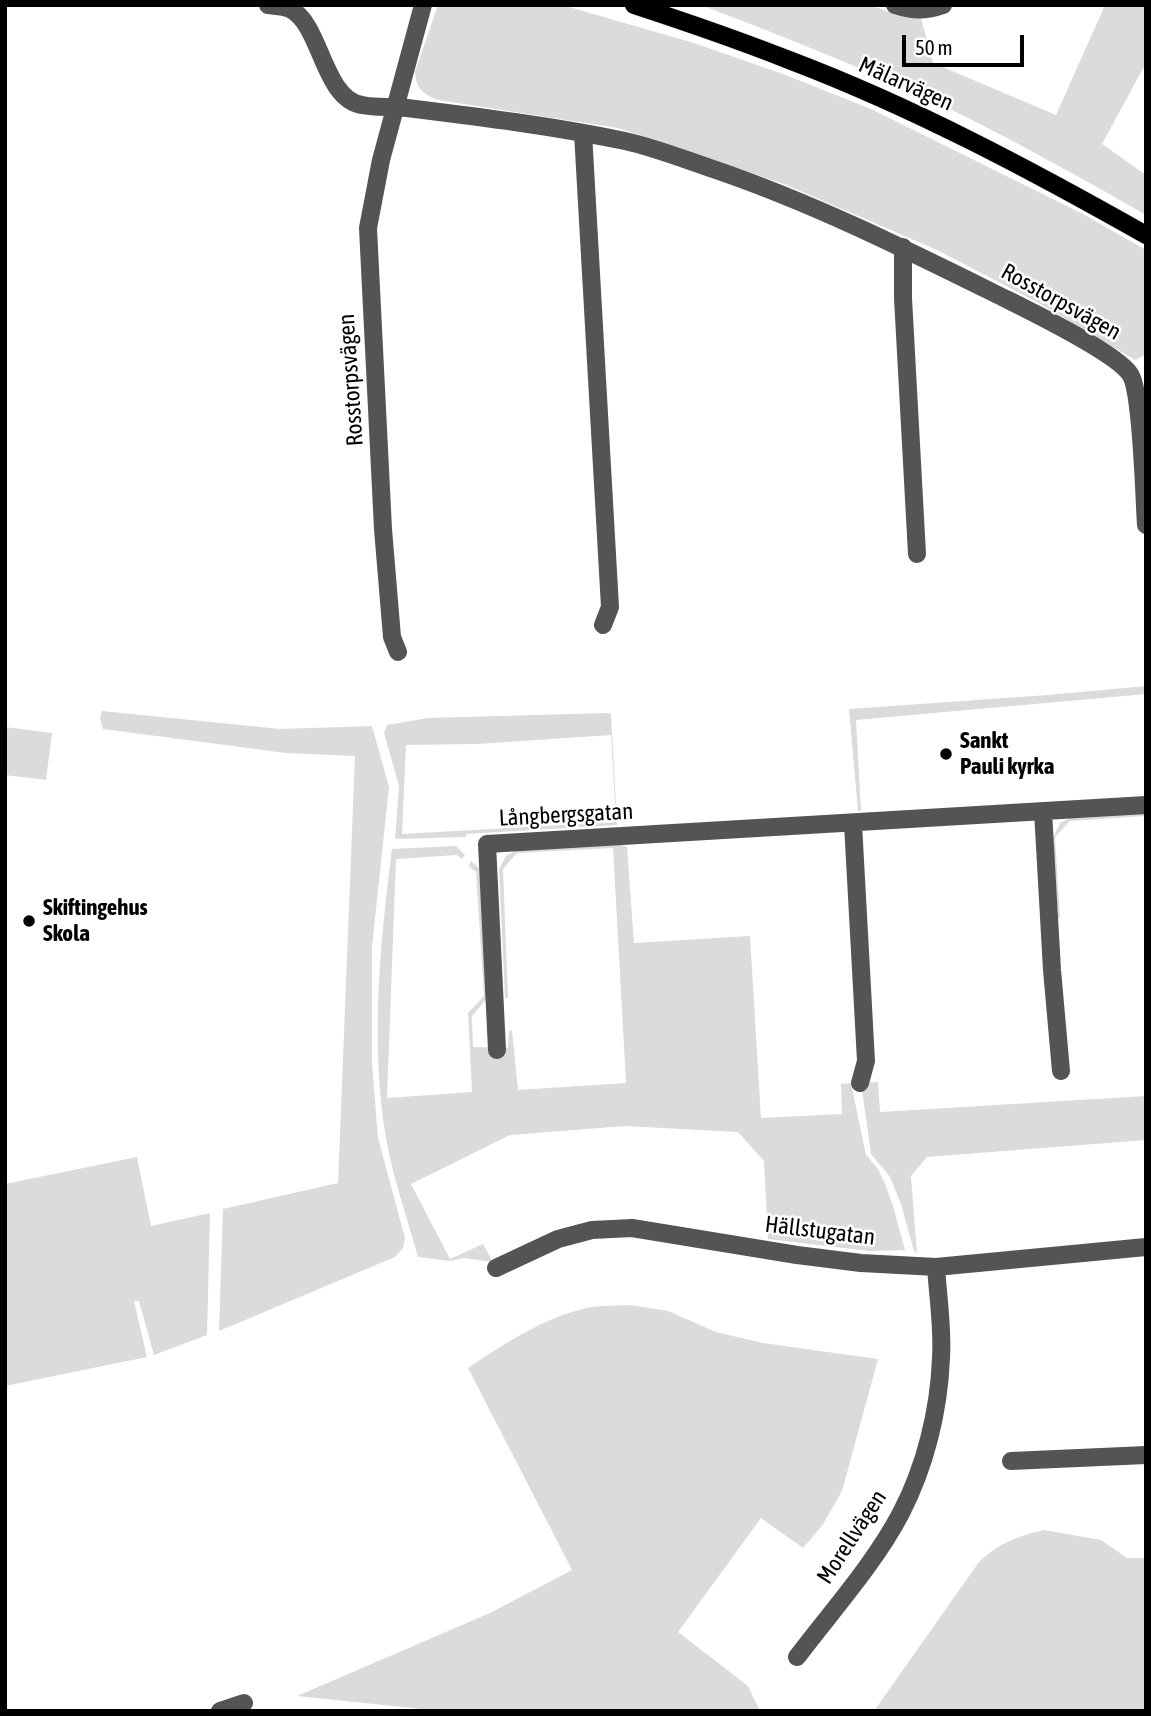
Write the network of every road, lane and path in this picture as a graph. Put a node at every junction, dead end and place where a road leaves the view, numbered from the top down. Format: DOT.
graph roads {
  1 [pos="268,5"];
  2 [pos="423,5"];
  3 [pos="634,5"];
  4 [pos="895,5"];
  5 [pos="943,5"];
  6 [pos="397,107"];
  7 [pos="583,133"];
  8 [pos="1146,235"];
  9 [pos="903,247"];
  10 [pos="1146,525"];
  11 [pos="917,554"];
  12 [pos="603,625"];
  13 [pos="398,652"];
  14 [pos="1146,805"];
  15 [pos="1043,811"];
  16 [pos="853,824"];
  17 [pos="498,1050"];
  18 [pos="1061,1071"];
  19 [pos="860,1083"];
  20 [pos="1146,1247"];
  21 [pos="936,1267"];
  22 [pos="496,1268"];
  23 [pos="1146,1455"];
  24 [pos="1012,1461"];
  25 [pos="797,1657"];
  26 [pos="244,1703"];
  27 [pos="220,1711"];
  1 -- 6 [label="street, Rosstorpsvägen"];
  2 -- 6 [label="street, Rosstorpsvägen"];
  3 -- 8 [label="main road, Mälarvägen"];
  4 -- 5 [label="street"];
  6 -- 7 [label="street, Rosstorpsvägen"];
  6 -- 13 [label="street, Rosstorpsvägen"];
  7 -- 9 [label="street, Rosstorpsvägen"];
  7 -- 12 [label="street"];
  9 -- 10 [label="street, Rosstorpsvägen"];
  9 -- 11 [label="street"];
  14 -- 15 [label="street, Långbergsgatan"];
  15 -- 16 [label="street, Långbergsgatan"];
  15 -- 18 [label="street"];
  16 -- 17 [label="street, Långbergsgatan"];
  16 -- 19 [label="street"];
  20 -- 21 [label="street, Hällstugatan"];
  21 -- 22 [label="street, Hällstugatan"];
  21 -- 25 [label="street, Morellvägen"];
  23 -- 24 [label="street"];
  26 -- 27 [label="street"];
}
